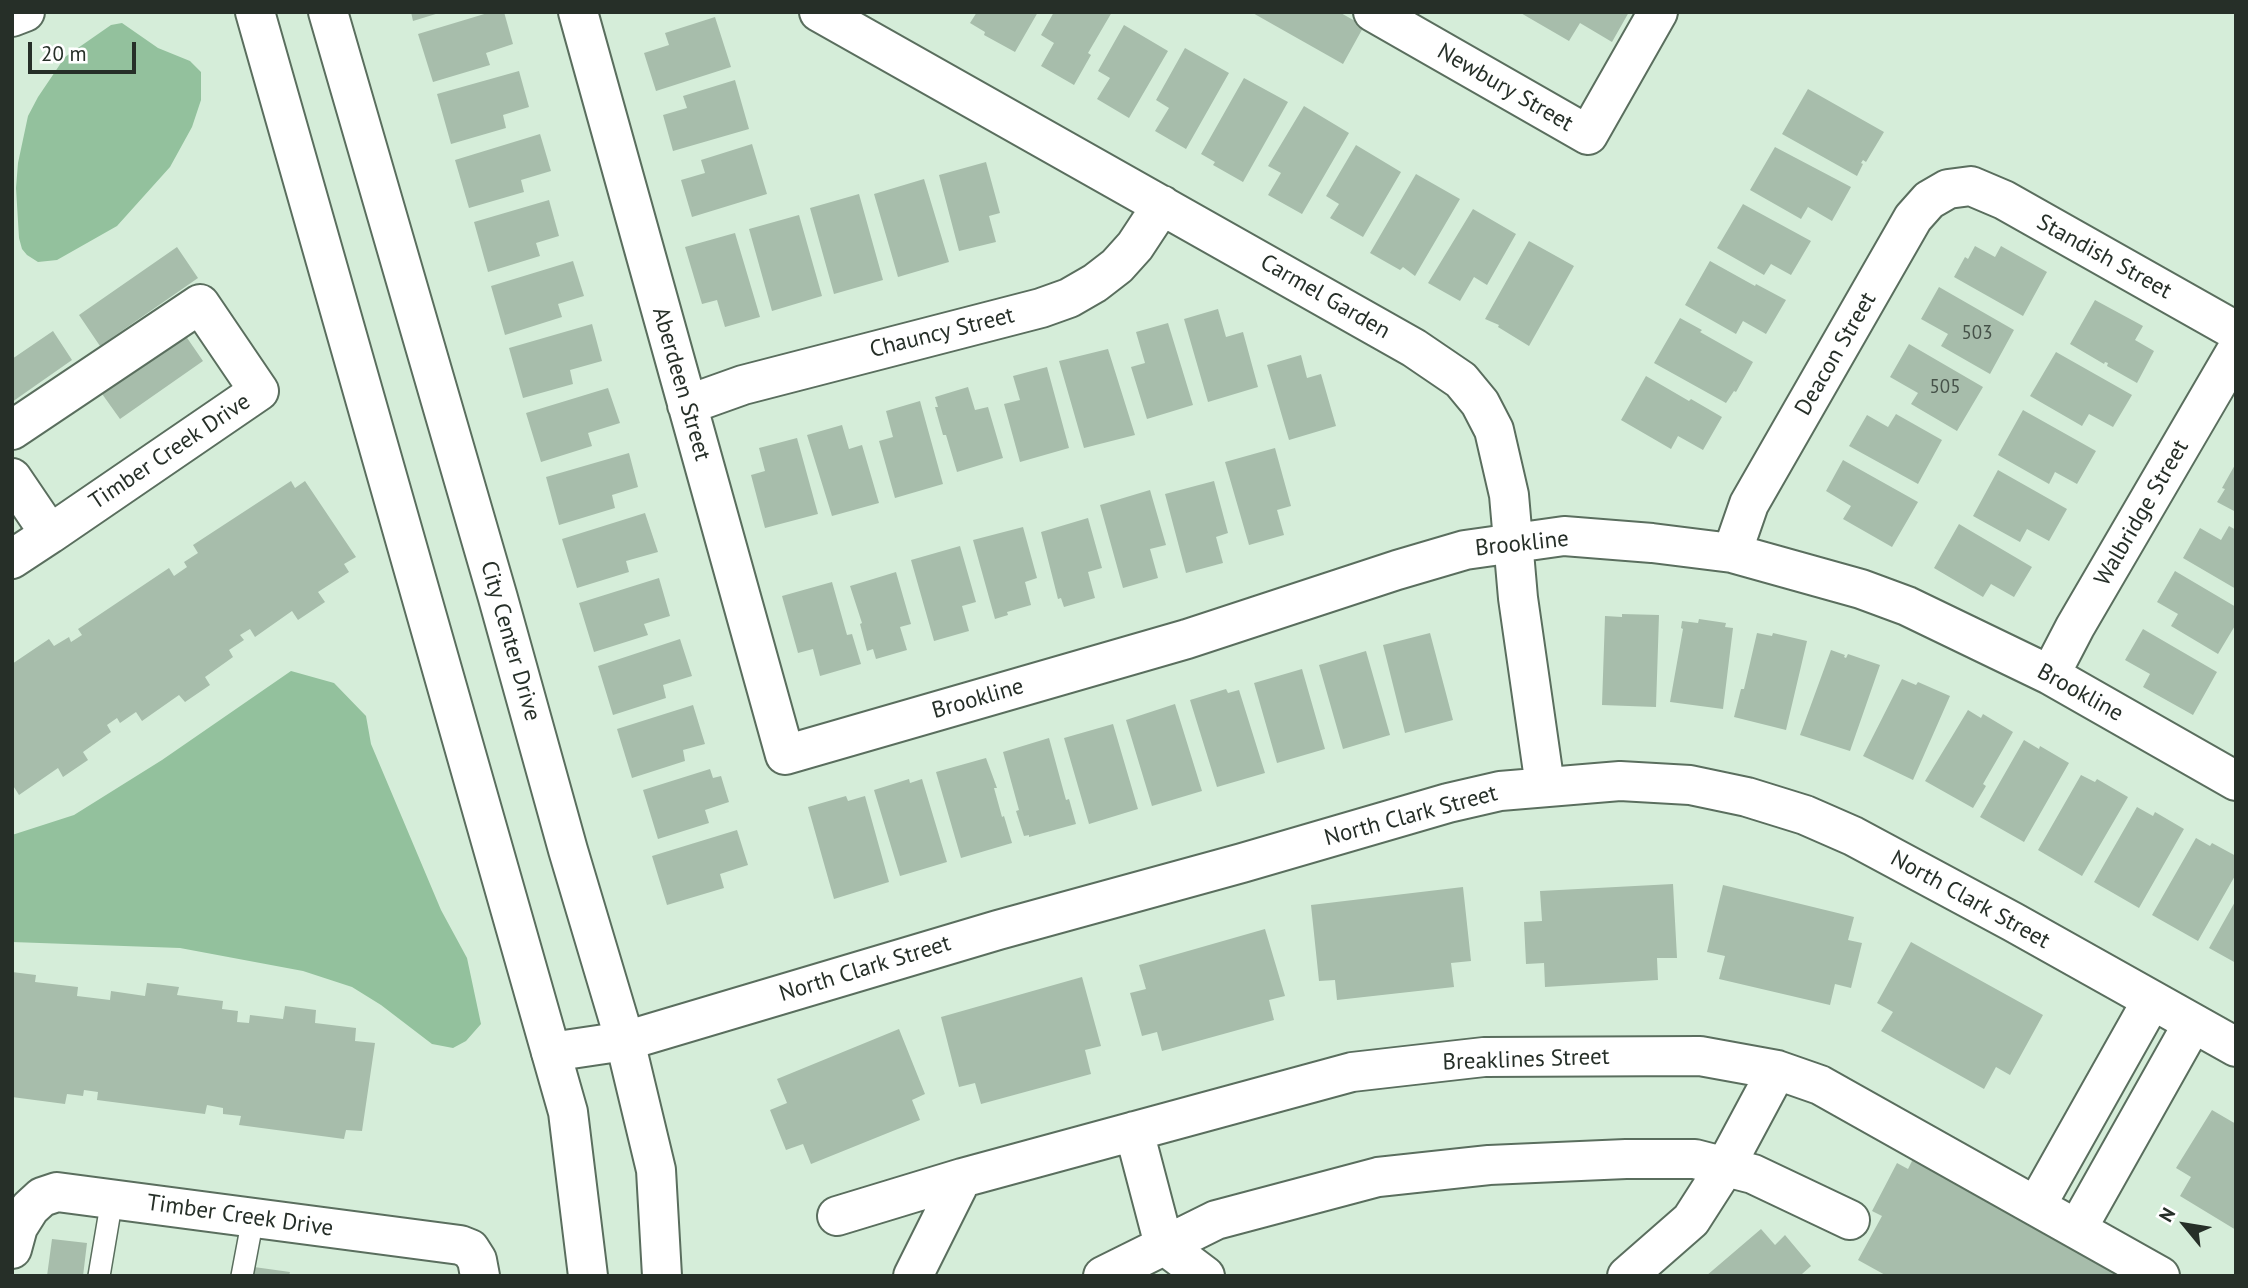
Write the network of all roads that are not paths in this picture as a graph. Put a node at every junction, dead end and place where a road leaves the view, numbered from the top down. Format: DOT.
graph roads {
  1 [pos="25,12"];
  2 [pos="256,12"];
  3 [pos="328,12"];
  4 [pos="578,12"];
  5 [pos="819,12"];
  6 [pos="1373,12"];
  7 [pos="1658,12"];
  8 [pos="12,18"];
  9 [pos="1971,186"];
  10 [pos="1162,205"];
  11 [pos="2236,331"];
  12 [pos="2236,351"];
  13 [pos="687,405"];
  14 [pos="12,430"];
  15 [pos="12,478"];
  16 [pos="50,534"];
  17 [pos="1514,543"];
  18 [pos="1732,554"];
  19 [pos="12,559"];
  20 [pos="2050,675"];
  21 [pos="785,754"];
  22 [pos="2236,781"];
  23 [pos="1545,786"];
  24 [pos="2152,1000"];
  25 [pos="2193,1023"];
  26 [pos="625,1041"];
  27 [pos="2236,1047"];
  28 [pos="551,1052"];
  29 [pos="1777,1070"];
  30 [pos="1134,1131"];
  31 [pos="1725,1167"];
  32 [pos="962,1178"];
  33 [pos="112,1199"];
  34 [pos="2036,1206"];
  35 [pos="837,1216"];
  36 [pos="253,1218"];
  37 [pos="1850,1220"];
  38 [pos="2077,1229"];
  39 [pos="1164,1245"];
  40 [pos="12,1249"];
  41 [pos="99,1276"];
  42 [pos="242,1276"];
  43 [pos="480,1276"];
  44 [pos="588,1276"];
  45 [pos="662,1276"];
  46 [pos="913,1276"];
  47 [pos="1103,1276"];
  48 [pos="1205,1276"];
  49 [pos="1627,1276"];
  50 [pos="2160,1276"];
  1 -- 8 [label="street"];
  2 -- 28 [label="street"];
  3 -- 26 [label="street, City Center Drive"];
  4 -- 13 [label="street, Aberdeen Street"];
  5 -- 10 [label="street, Carmel Garden"];
  6 -- 7 [label="street, Newbury Street"];
  9 -- 11 [label="street, Standish Street"];
  9 -- 18 [label="street, Deacon Street"];
  10 -- 13 [label="street, Chauncy Street"];
  10 -- 17 [label="street, Carmel Garden"];
  12 -- 20 [label="street, Walbridge Street"];
  13 -- 21 [label="street, Aberdeen Street"];
  14 -- 16 [label="street, Timber Creek Drive"];
  15 -- 16 [label="street"];
  16 -- 19 [label="street, Timber Creek Drive"];
  17 -- 18 [label="street, Brookline"];
  17 -- 21 [label="street, Brookline"];
  17 -- 23 [label="street, Carmel Garden"];
  18 -- 20 [label="street, Brookline"];
  20 -- 22 [label="street, Brookline"];
  23 -- 24 [label="street, North Clark Street"];
  23 -- 26 [label="street, North Clark Street"];
  24 -- 25 [label="street, North Clark Street"];
  24 -- 34 [label="street"];
  25 -- 27 [label="street, North Clark Street"];
  25 -- 38 [label="street"];
  26 -- 28 [label="street, North Clark Street"];
  26 -- 45 [label="street, City Center Drive"];
  28 -- 44 [label="street"];
  29 -- 30 [label="street, Breaklines Street"];
  29 -- 31 [label="street"];
  29 -- 34 [label="street, Breaklines Street"];
  30 -- 32 [label="street, Breaklines Street"];
  30 -- 39 [label="street"];
  31 -- 37 [label="street"];
  31 -- 39 [label="street"];
  31 -- 49 [label="street"];
  32 -- 35 [label="street, Breaklines Street"];
  32 -- 46 [label="street"];
  33 -- 36 [label="street, Timber Creek Drive"];
  33 -- 40 [label="street, Timber Creek Drive"];
  33 -- 41 [label="lane"];
  34 -- 38 [label="street, Breaklines Street"];
  36 -- 42 [label="lane"];
  36 -- 43 [label="street, Timber Creek Drive"];
  38 -- 50 [label="street, Breaklines Street"];
  39 -- 47 [label="street"];
  39 -- 48 [label="street"];
}
